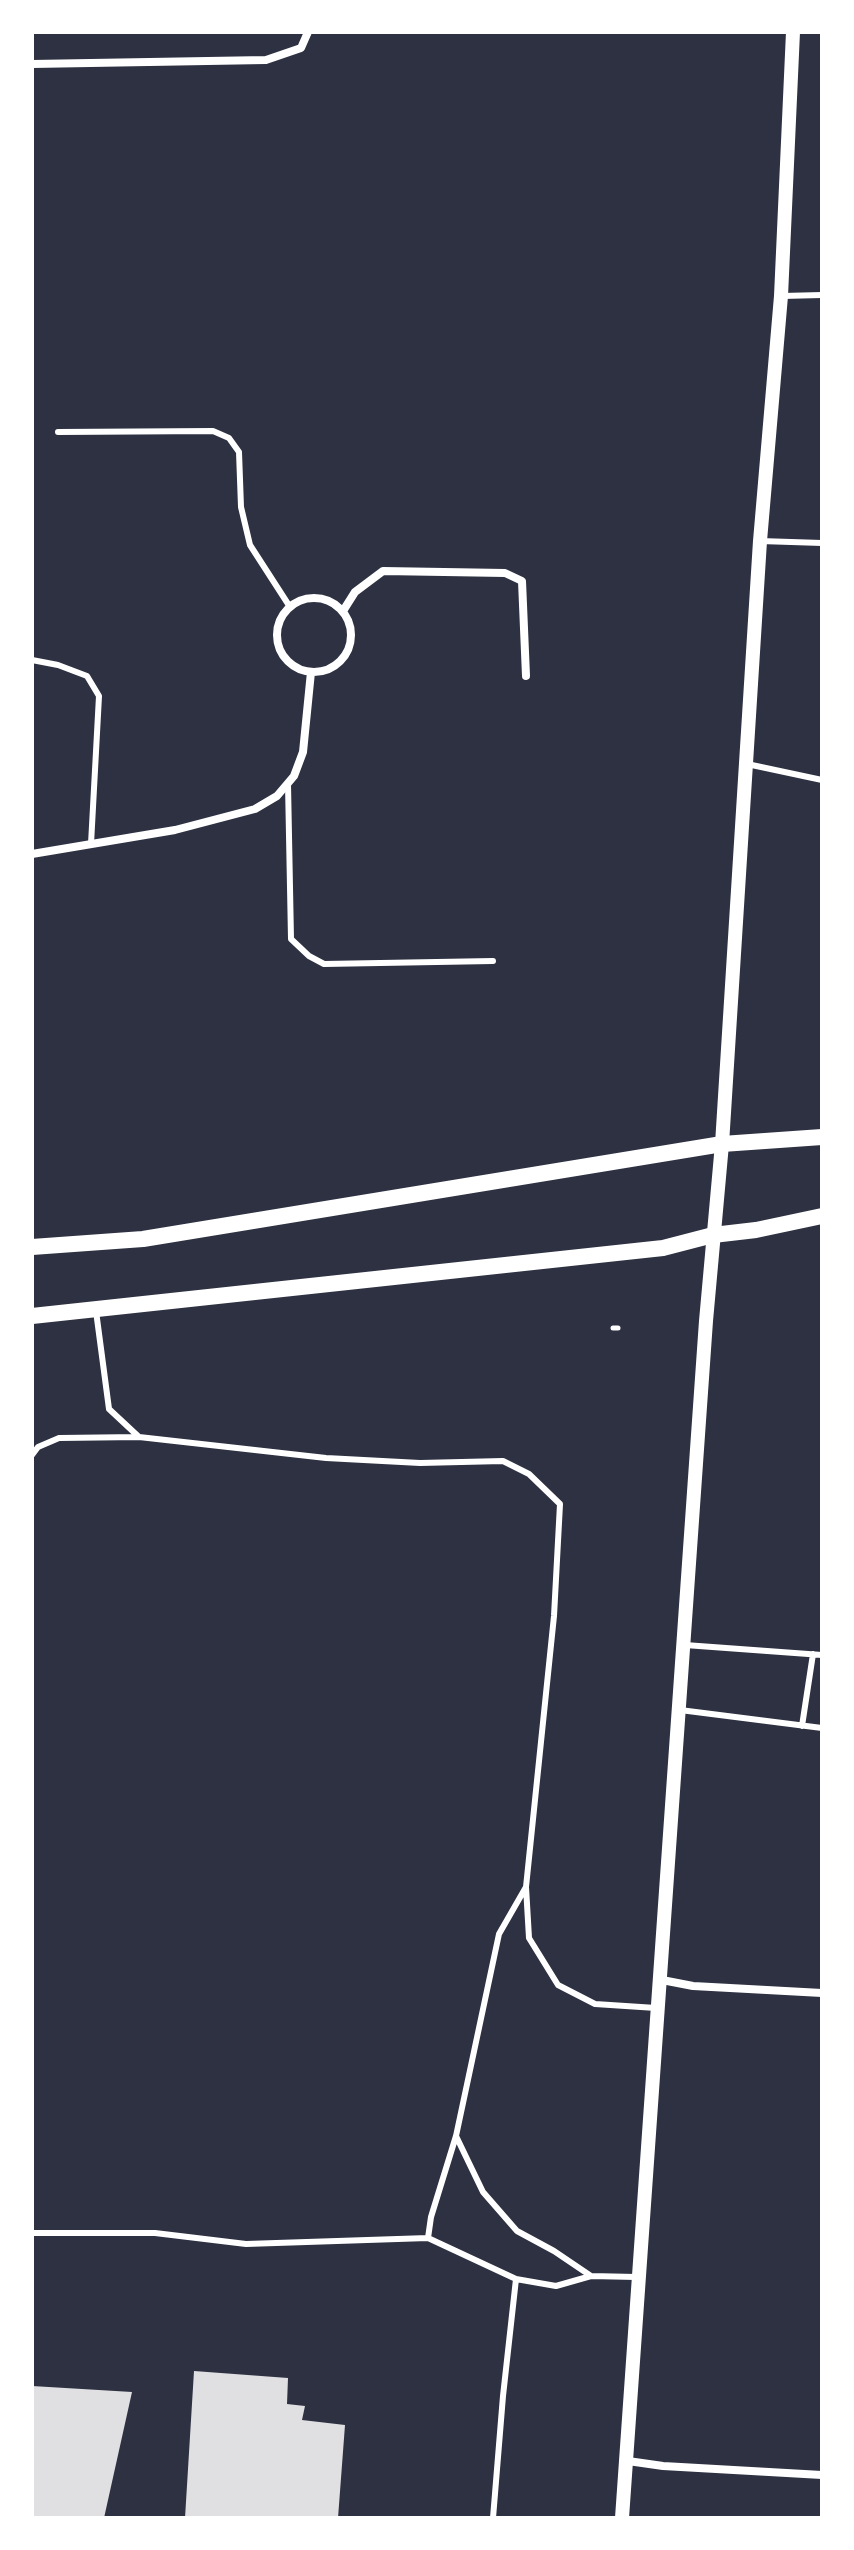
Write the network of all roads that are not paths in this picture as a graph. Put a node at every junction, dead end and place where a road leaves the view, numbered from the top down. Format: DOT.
graph roads {
  1 [pos="308,32"];
  2 [pos="793,32"];
  3 [pos="32,64"];
  4 [pos="822,295"];
  5 [pos="781,296"];
  6 [pos="58,432"];
  7 [pos="760,541"];
  8 [pos="822,543"];
  9 [pos="290,607"];
  10 [pos="343,611"];
  11 [pos="32,660"];
  12 [pos="311,672"];
  13 [pos="526,676"];
  14 [pos="746,764"];
  15 [pos="822,780"];
  16 [pos="288,784"];
  17 [pos="91,844"];
  18 [pos="32,854"];
  19 [pos="493,961"];
  20 [pos="822,1137"];
  21 [pos="722,1144"];
  22 [pos="822,1216"];
  23 [pos="713,1235"];
  24 [pos="32,1247"];
  25 [pos="96,1311"];
  26 [pos="32,1316"];
  27 [pos="139,1437"];
  28 [pos="32,1455"];
  29 [pos="685,1645"];
  30 [pos="813,1654"];
  31 [pos="822,1655"];
  32 [pos="680,1710"];
  33 [pos="802,1726"];
  34 [pos="822,1728"];
  35 [pos="526,1887"];
  36 [pos="662,1980"];
  37 [pos="822,1993"];
  38 [pos="659,2008"];
  39 [pos="456,2136"];
  40 [pos="32,2233"];
  41 [pos="428,2238"];
  42 [pos="591,2276"];
  43 [pos="638,2277"];
  44 [pos="516,2279"];
  45 [pos="628,2461"];
  46 [pos="822,2475"];
  47 [pos="493,2518"];
  48 [pos="622,2518"];
  1 -- 3 [label="street"];
  2 -- 5 [label="street"];
  4 -- 5 [label="lane"];
  5 -- 7 [label="street"];
  6 -- 9 [label="lane"];
  7 -- 8 [label="lane"];
  7 -- 14 [label="street"];
  9 -- 10 [label="street"];
  9 -- 12 [label="street"];
  10 -- 12 [label="street"];
  10 -- 13 [label="street"];
  11 -- 17 [label="lane"];
  12 -- 16 [label="street"];
  14 -- 15 [label="lane"];
  14 -- 21 [label="street"];
  16 -- 17 [label="street"];
  16 -- 19 [label="lane"];
  17 -- 18 [label="street"];
  20 -- 21 [label="main road"];
  21 -- 23 [label="street"];
  21 -- 24 [label="main road"];
  22 -- 23 [label="main road"];
  23 -- 25 [label="main road"];
  23 -- 29 [label="street"];
  25 -- 26 [label="main road"];
  25 -- 27 [label="lane"];
  27 -- 28 [label="lane"];
  27 -- 35 [label="lane"];
  29 -- 30 [label="lane"];
  29 -- 32 [label="street"];
  30 -- 31 [label="lane"];
  30 -- 33 [label="lane"];
  32 -- 33 [label="lane"];
  32 -- 36 [label="street"];
  33 -- 34 [label="lane"];
  35 -- 38 [label="lane"];
  35 -- 39 [label="lane"];
  36 -- 37 [label="street"];
  36 -- 38 [label="street"];
  38 -- 43 [label="street"];
  39 -- 41 [label="lane"];
  39 -- 42 [label="lane"];
  40 -- 41 [label="lane"];
  41 -- 44 [label="lane"];
  42 -- 43 [label="lane"];
  42 -- 44 [label="lane"];
  43 -- 45 [label="street"];
  44 -- 47 [label="lane"];
  45 -- 46 [label="street"];
  45 -- 48 [label="street"];
}
